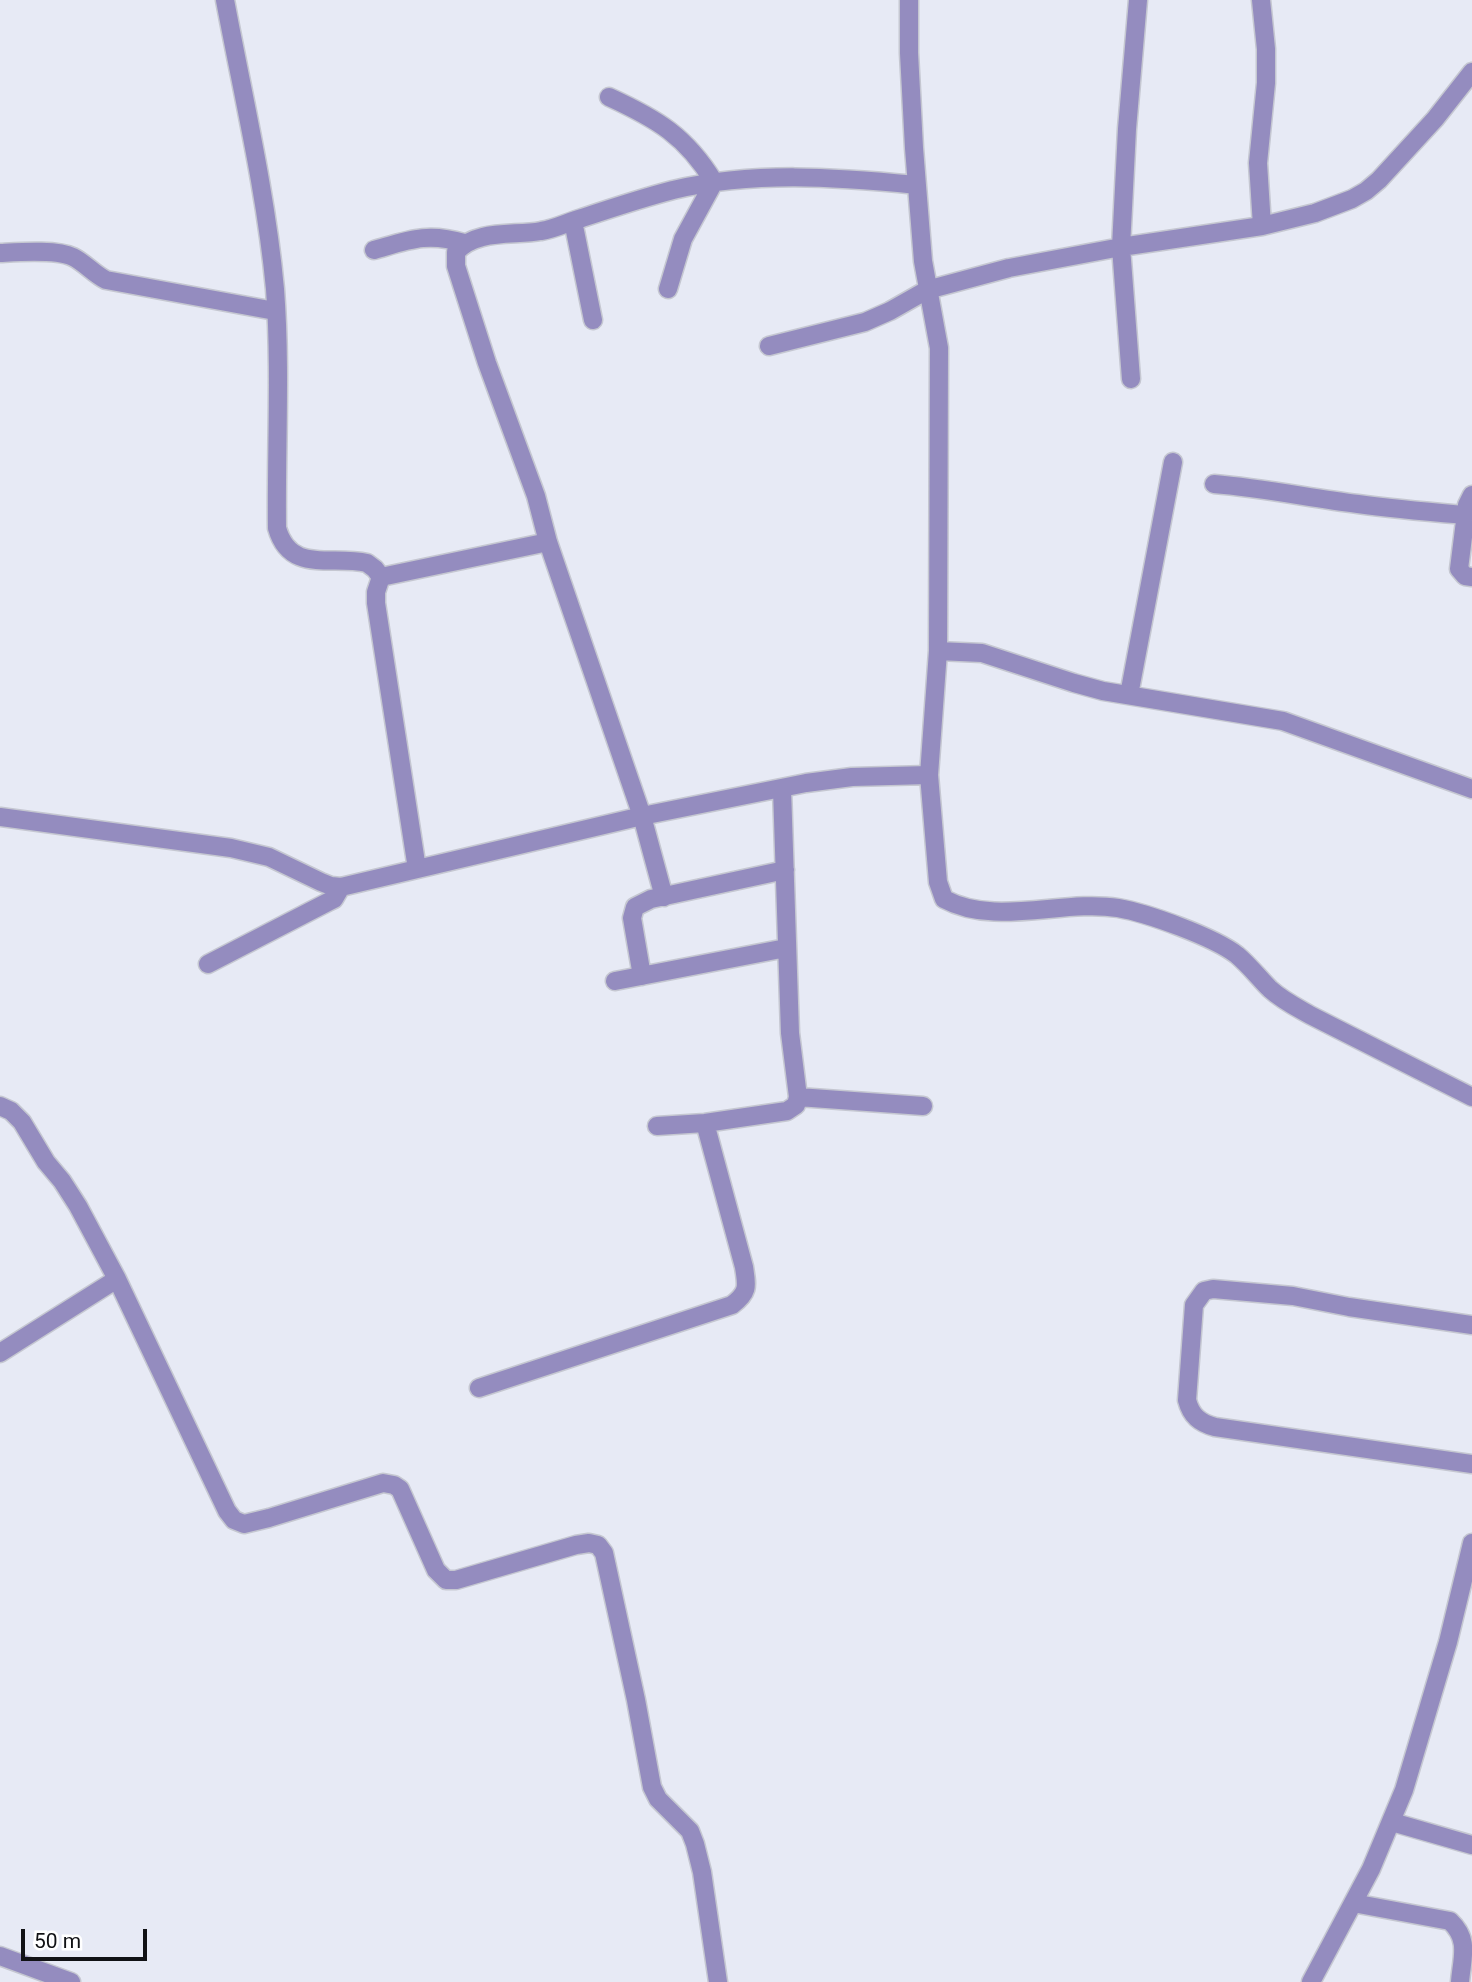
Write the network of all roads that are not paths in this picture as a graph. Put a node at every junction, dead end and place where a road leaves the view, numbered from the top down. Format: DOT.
graph roads {
  1 [pos="225,0"];
  2 [pos="909,0"];
  3 [pos="1138,0"];
  4 [pos="1261,0"];
  5 [pos="1472,72"];
  6 [pos="609,97"];
  7 [pos="714,182"];
  8 [pos="917,185"];
  9 [pos="573,221"];
  10 [pos="1262,226"];
  11 [pos="464,243"];
  12 [pos="1121,247"];
  13 [pos="374,250"];
  14 [pos="0,253"];
  15 [pos="668,289"];
  16 [pos="927,290"];
  17 [pos="275,311"];
  18 [pos="593,320"];
  19 [pos="769,346"];
  20 [pos="1130,379"];
  21 [pos="1173,461"];
  22 [pos="1214,484"];
  23 [pos="1472,495"];
  24 [pos="1465,515"];
  25 [pos="548,542"];
  26 [pos="1472,577"];
  27 [pos="381,578"];
  28 [pos="938,651"];
  29 [pos="1129,695"];
  30 [pos="929,775"];
  31 [pos="782,789"];
  32 [pos="1472,789"];
  33 [pos="642,816"];
  34 [pos="0,817"];
  35 [pos="417,869"];
  36 [pos="785,870"];
  37 [pos="341,887"];
  38 [pos="664,897"];
  39 [pos="786,948"];
  40 [pos="208,964"];
  41 [pos="642,976"];
  42 [pos="615,981"];
  43 [pos="798,1097"];
  44 [pos="1472,1097"];
  45 [pos="0,1106"];
  46 [pos="923,1106"];
  47 [pos="705,1123"];
  48 [pos="657,1126"];
  49 [pos="117,1279"];
  50 [pos="1472,1325"];
  51 [pos="0,1353"];
  52 [pos="479,1388"];
  53 [pos="1472,1464"];
  54 [pos="1472,1543"];
  55 [pos="1392,1822"];
  56 [pos="1472,1845"];
  57 [pos="1353,1903"];
  58 [pos="0,1956"];
  59 [pos="71,1982"];
  60 [pos="718,1982"];
  61 [pos="1311,1982"];
  62 [pos="1460,1982"];
  1 -- 17 [label="street"];
  2 -- 8 [label="street"];
  3 -- 12 [label="street"];
  4 -- 10 [label="street"];
  5 -- 10 [label="street"];
  6 -- 7 [label="street"];
  7 -- 8 [label="street"];
  7 -- 9 [label="street"];
  7 -- 15 [label="street"];
  8 -- 16 [label="street"];
  9 -- 11 [label="street"];
  9 -- 18 [label="street"];
  10 -- 12 [label="street"];
  11 -- 13 [label="street"];
  11 -- 25 [label="street"];
  12 -- 16 [label="street"];
  12 -- 20 [label="street"];
  14 -- 17 [label="street"];
  16 -- 19 [label="street"];
  16 -- 28 [label="street"];
  17 -- 27 [label="street"];
  21 -- 29 [label="street"];
  22 -- 24 [label="street"];
  23 -- 24 [label="street"];
  24 -- 26 [label="street"];
  25 -- 27 [label="street"];
  25 -- 33 [label="street"];
  27 -- 35 [label="street"];
  28 -- 29 [label="street"];
  28 -- 30 [label="street"];
  29 -- 32 [label="street"];
  30 -- 31 [label="street"];
  30 -- 44 [label="street"];
  31 -- 33 [label="street"];
  31 -- 36 [label="street"];
  33 -- 35 [label="street"];
  33 -- 38 [label="street"];
  34 -- 37 [label="street"];
  35 -- 37 [label="street"];
  36 -- 38 [label="street"];
  36 -- 39 [label="street"];
  37 -- 40 [label="street"];
  38 -- 41 [label="street"];
  39 -- 41 [label="street"];
  39 -- 43 [label="street"];
  41 -- 42 [label="street"];
  43 -- 46 [label="street"];
  43 -- 47 [label="street"];
  45 -- 49 [label="street"];
  47 -- 48 [label="street"];
  47 -- 52 [label="street"];
  49 -- 51 [label="street"];
  49 -- 60 [label="street"];
  50 -- 53 [label="street"];
  54 -- 55 [label="street"];
  55 -- 56 [label="street"];
  55 -- 57 [label="street"];
  57 -- 61 [label="street"];
  57 -- 62 [label="street"];
  58 -- 59 [label="street"];
}
